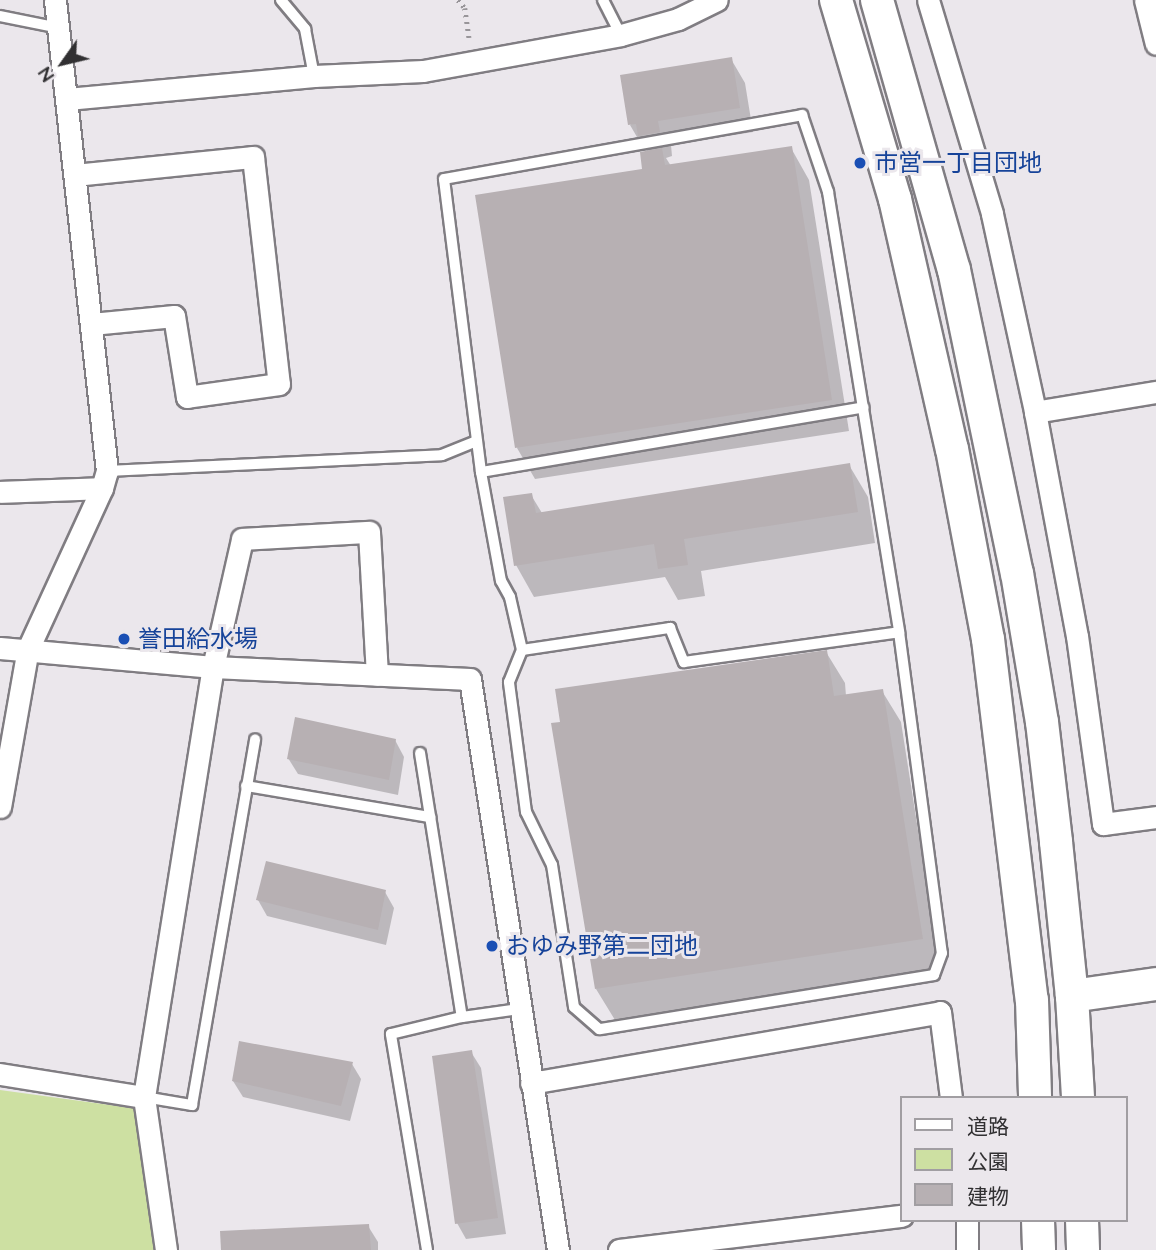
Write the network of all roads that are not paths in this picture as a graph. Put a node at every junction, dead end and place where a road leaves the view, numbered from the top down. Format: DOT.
graph roads {
  1 [pos="55,0"];
  2 [pos="281,0"];
  3 [pos="603,0"];
  4 [pos="717,0"];
  5 [pos="836,0"];
  6 [pos="877,0"];
  7 [pos="929,0"];
  8 [pos="1145,0"];
  9 [pos="0,16"];
  10 [pos="59,28"];
  11 [pos="621,35"];
  12 [pos="1156,44"];
  13 [pos="314,76"];
  14 [pos="67,99"];
  15 [pos="75,176"];
  16 [pos="91,324"];
  17 [pos="1156,392"];
  18 [pos="864,407"];
  19 [pos="1035,412"];
  20 [pos="476,441"];
  21 [pos="481,472"];
  22 [pos="105,479"];
  23 [pos="0,492"];
  24 [pos="899,632"];
  25 [pos="0,648"];
  26 [pos="28,649"];
  27 [pos="522,650"];
  28 [pos="213,667"];
  29 [pos="377,675"];
  30 [pos="255,739"];
  31 [pos="420,753"];
  32 [pos="246,786"];
  33 [pos="0,807"];
  34 [pos="430,817"];
  35 [pos="1156,817"];
  36 [pos="1156,984"];
  37 [pos="1072,996"];
  38 [pos="519,1009"];
  39 [pos="462,1017"];
  40 [pos="0,1074"];
  41 [pos="531,1083"];
  42 [pos="951,1096"];
  43 [pos="1035,1096"];
  44 [pos="1078,1096"];
  45 [pos="144,1097"];
  46 [pos="900,1216"];
  47 [pos="967,1222"];
  48 [pos="1038,1222"];
  49 [pos="1082,1222"];
  50 [pos="757,1242"];
  51 [pos="166,1250"];
  52 [pos="427,1250"];
  53 [pos="558,1250"];
  54 [pos="620,1250"];
  55 [pos="967,1250"];
  56 [pos="1039,1250"];
  57 [pos="1083,1250"];
  1 -- 10 [label="street"];
  2 -- 13 [label="lane"];
  3 -- 11 [label="lane"];
  4 -- 11 [label="street"];
  5 -- 43 [label="street"];
  6 -- 37 [label="street"];
  7 -- 19 [label="street"];
  8 -- 12 [label="street"];
  9 -- 10 [label="lane"];
  10 -- 14 [label="street"];
  11 -- 13 [label="street"];
  13 -- 14 [label="street"];
  14 -- 15 [label="street"];
  15 -- 16 [label="street"];
  15 -- 16 [label="street"];
  16 -- 22 [label="street"];
  17 -- 19 [label="street"];
  18 -- 20 [label="lane"];
  18 -- 21 [label="lane"];
  18 -- 24 [label="lane"];
  19 -- 35 [label="street"];
  20 -- 21 [label="lane"];
  20 -- 22 [label="lane"];
  21 -- 27 [label="lane"];
  22 -- 23 [label="street"];
  22 -- 26 [label="street"];
  24 -- 27 [label="lane"];
  24 -- 27 [label="lane"];
  25 -- 26 [label="street"];
  26 -- 28 [label="street"];
  26 -- 33 [label="street"];
  28 -- 29 [label="street"];
  28 -- 29 [label="street"];
  28 -- 45 [label="street"];
  29 -- 38 [label="street"];
  30 -- 32 [label="lane"];
  31 -- 34 [label="lane"];
  32 -- 34 [label="lane"];
  32 -- 45 [label="lane"];
  34 -- 39 [label="lane"];
  36 -- 37 [label="street"];
  37 -- 44 [label="street"];
  38 -- 39 [label="lane"];
  38 -- 41 [label="street"];
  39 -- 52 [label="lane"];
  40 -- 45 [label="street"];
  41 -- 42 [label="street"];
  41 -- 53 [label="street"];
  45 -- 51 [label="street"];
  46 -- 50 [label="street"];
  47 -- 55 [label="street"];
  48 -- 56 [label="street"];
  49 -- 57 [label="street"];
  50 -- 54 [label="street"];
}
